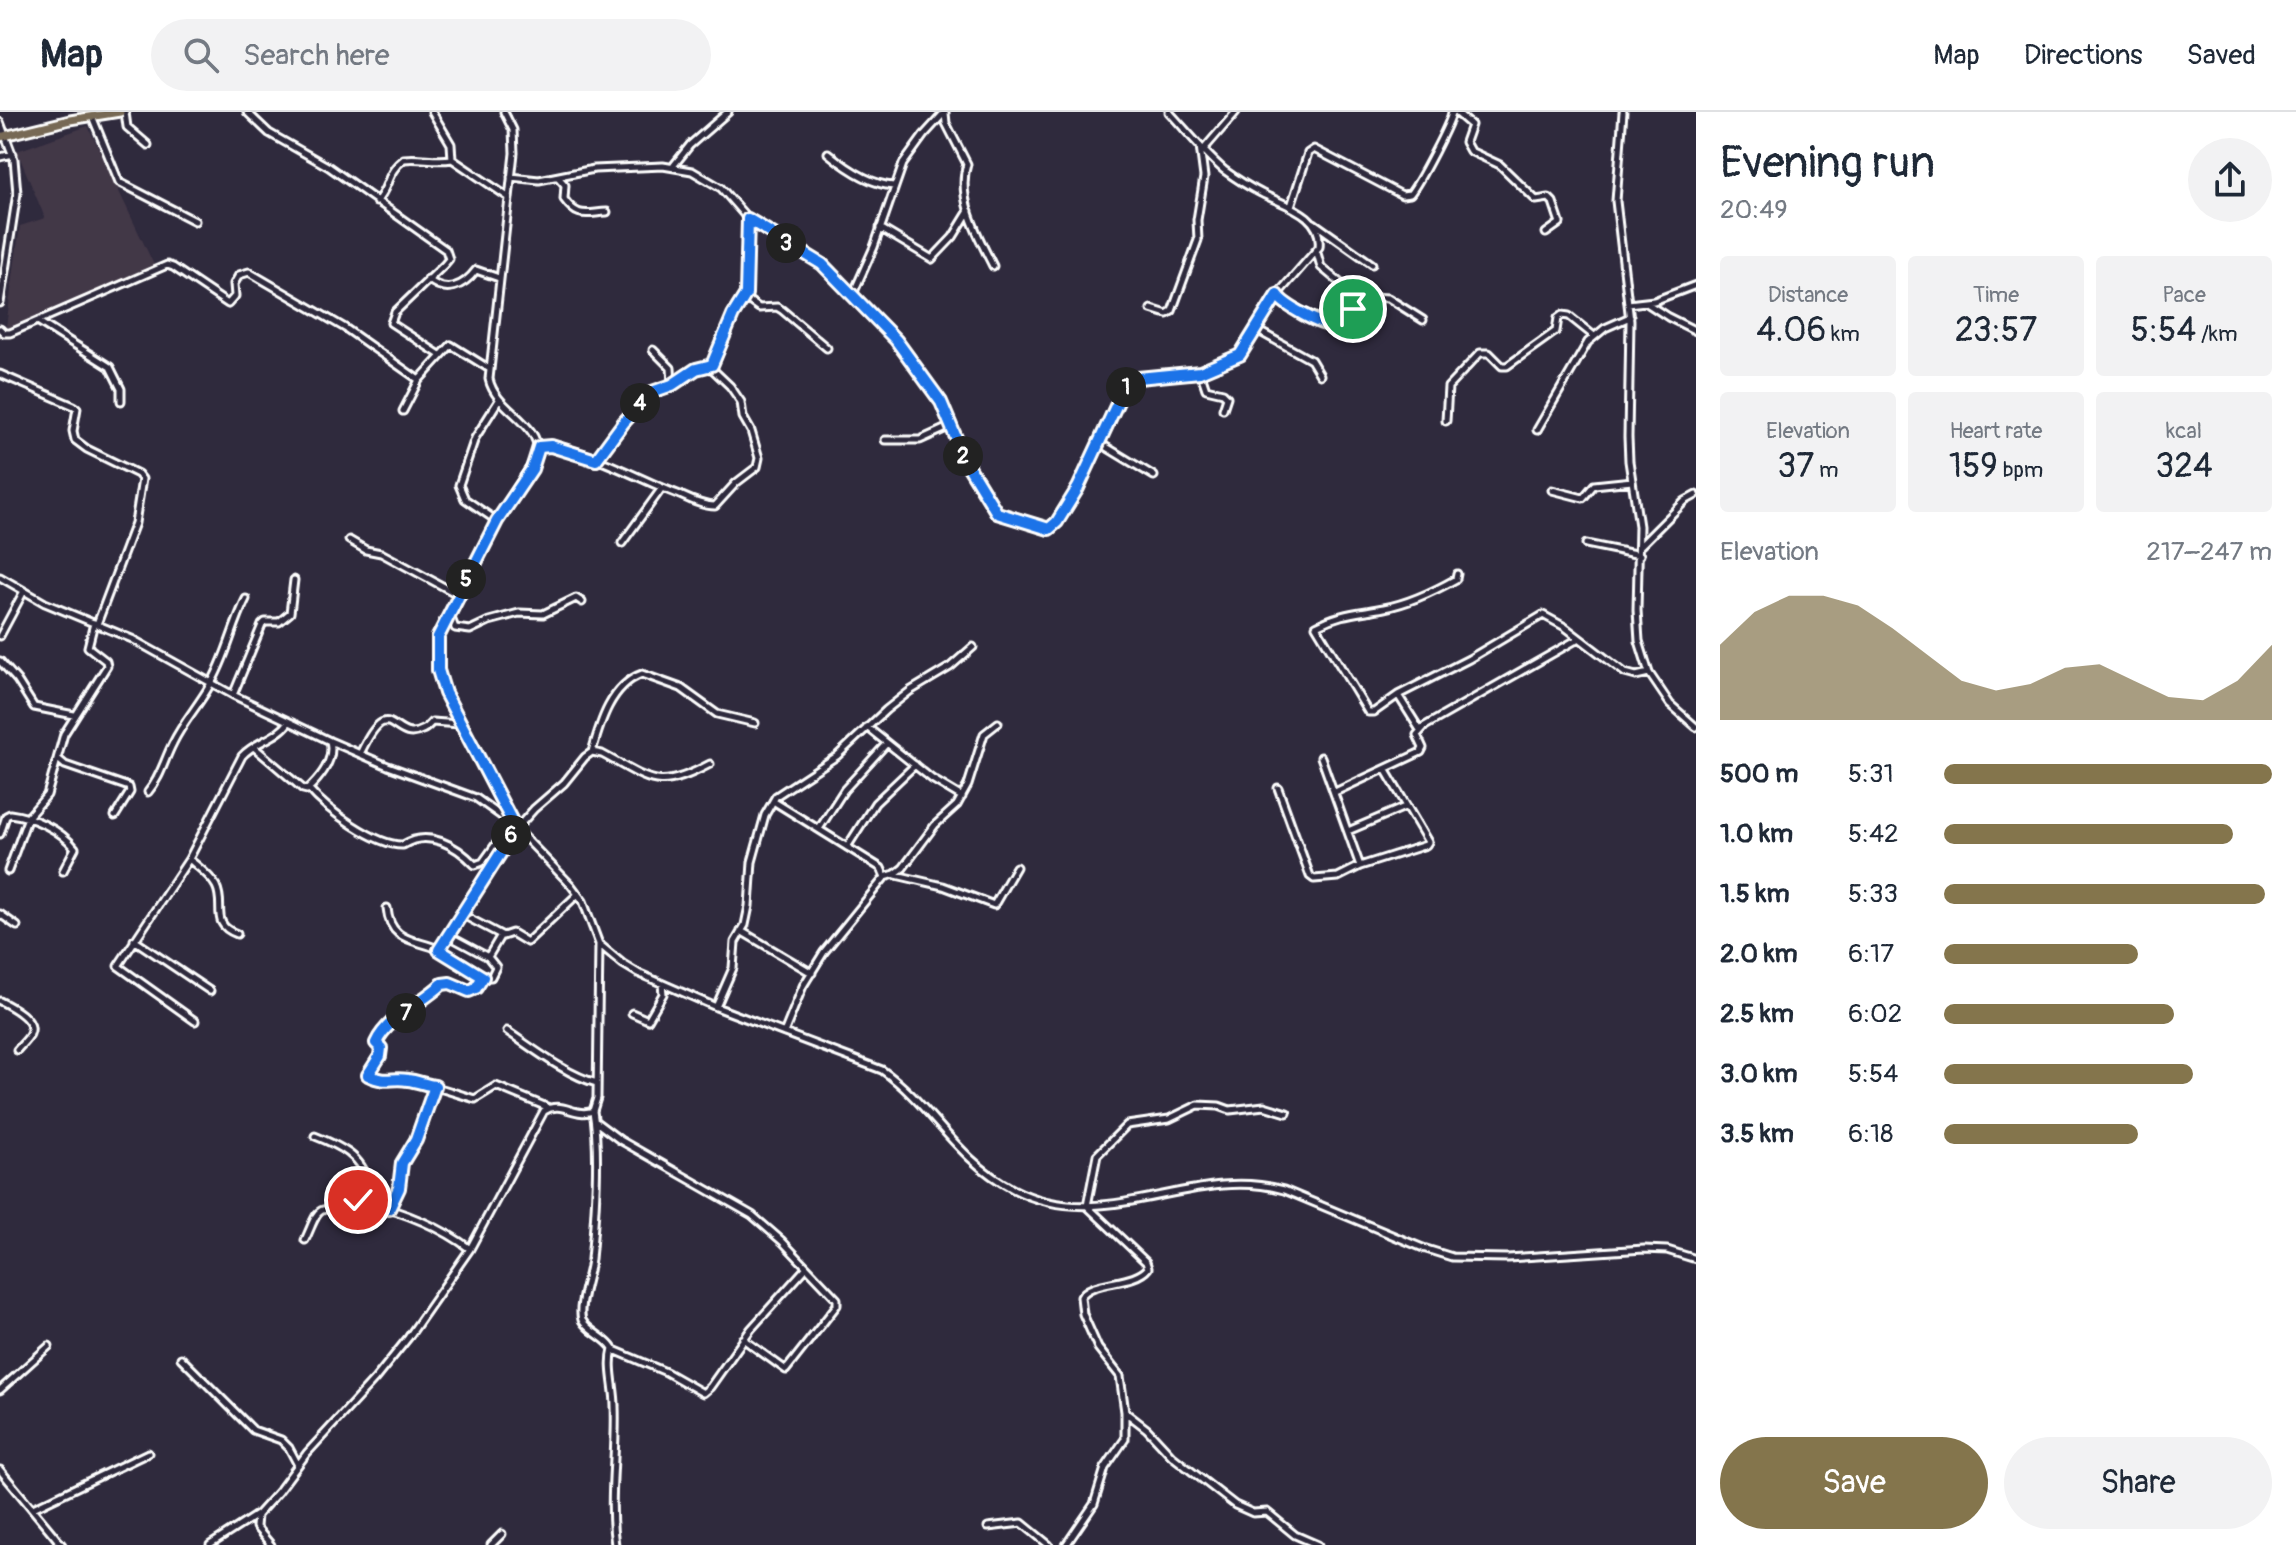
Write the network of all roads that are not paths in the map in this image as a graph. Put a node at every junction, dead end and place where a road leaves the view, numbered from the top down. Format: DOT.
graph roads {
  1 [pos="123,112"];
  2 [pos="247,112"];
  3 [pos="432,112"];
  4 [pos="504,112"];
  5 [pos="728,112"];
  6 [pos="945,112"];
  7 [pos="1169,112"];
  8 [pos="1236,112"];
  9 [pos="1454,112"];
  10 [pos="1623,112"];
  11 [pos="102,113"];
  12 [pos="92,116"];
  13 [pos="0,122"];
  14 [pos="3,136"];
  15 [pos="148,145"];
  16 [pos="1202,147"];
  17 [pos="828,153"];
  18 [pos="13,154"];
  19 [pos="0,157"];
  20 [pos="452,159"];
  21 [pos="674,166"];
  22 [pos="557,176"];
  23 [pos="511,177"];
  24 [pos="894,186"];
  25 [pos="508,197"];
  26 [pos="376,202"];
  27 [pos="1291,206"];
  28 [pos="969,211"];
  29 [pos="607,212"];
  30 [pos="748,219"];
  31 [pos="1310,220"];
  32 [pos="195,221"];
  33 [pos="880,228"];
  34 [pos="1546,233"];
  35 [pos="1317,252"];
  36 [pos="1372,264"];
  37 [pos="993,266"];
  38 [pos="499,278"];
  39 [pos="428,279"];
  40 [pos="2,282"];
  41 [pos="1696,285"];
  42 [pos="853,294"];
  43 [pos="1277,295"];
  44 [pos="1373,297"];
  45 [pos="745,298"];
  46 [pos="0,303"];
  47 [pos="1648,303"];
  48 [pos="1628,304"];
  49 [pos="1151,309"];
  50 [pos="1630,317"];
  51 [pos="1423,320"];
  52 [pos="38,321"];
  53 [pos="0,329"];
  54 [pos="1255,329"];
  55 [pos="1696,331"];
  56 [pos="1594,336"];
  57 [pos="827,348"];
  58 [pos="653,350"];
  59 [pos="440,355"];
  60 [pos="709,366"];
  61 [pos="488,369"];
  62 [pos="1196,372"];
  63 [pos="0,374"];
  64 [pos="1320,375"];
  65 [pos="419,380"];
  66 [pos="672,385"];
  67 [pos="499,400"];
  68 [pos="121,401"];
  69 [pos="1223,409"];
  70 [pos="403,411"];
  71 [pos="1446,421"];
  72 [pos="951,426"];
  73 [pos="1537,430"];
  74 [pos="885,440"];
  75 [pos="1098,442"];
  76 [pos="539,447"];
  77 [pos="596,460"];
  78 [pos="1154,476"];
  79 [pos="1632,481"];
  80 [pos="662,488"];
  81 [pos="1552,490"];
  82 [pos="1696,495"];
  83 [pos="497,521"];
  84 [pos="349,540"];
  85 [pos="622,543"];
  86 [pos="1586,544"];
  87 [pos="1640,545"];
  88 [pos="1640,555"];
  89 [pos="1457,574"];
  90 [pos="0,577"];
  91 [pos="294,580"];
  92 [pos="24,591"];
  93 [pos="457,594"];
  94 [pos="246,599"];
  95 [pos="582,602"];
  96 [pos="449,612"];
  97 [pos="95,624"];
  98 [pos="0,636"];
  99 [pos="1578,639"];
  100 [pos="973,647"];
  101 [pos="0,661"];
  102 [pos="1649,673"];
  103 [pos="212,683"];
  104 [pos="233,695"];
  105 [pos="1398,695"];
  106 [pos="74,715"];
  107 [pos="289,722"];
  108 [pos="755,723"];
  109 [pos="998,723"];
  110 [pos="461,725"];
  111 [pos="867,727"];
  112 [pos="1696,727"];
  113 [pos="1420,730"];
  114 [pos="330,741"];
  115 [pos="887,743"];
  116 [pos="254,747"];
  117 [pos="592,752"];
  118 [pos="360,754"];
  119 [pos="1321,757"];
  120 [pos="57,758"];
  121 [pos="710,764"];
  122 [pos="915,765"];
  123 [pos="1385,769"];
  124 [pos="1278,788"];
  125 [pos="309,789"];
  126 [pos="148,792"];
  127 [pos="1335,792"];
  128 [pos="962,797"];
  129 [pos="773,801"];
  130 [pos="1407,806"];
  131 [pos="115,816"];
  132 [pos="28,817"];
  133 [pos="514,826"];
  134 [pos="819,829"];
  135 [pos="1348,831"];
  136 [pos="0,834"];
  137 [pos="847,847"];
  138 [pos="189,859"];
  139 [pos="1360,866"];
  140 [pos="1016,867"];
  141 [pos="8,871"];
  142 [pos="63,871"];
  143 [pos="895,874"];
  144 [pos="885,877"];
  145 [pos="578,894"];
  146 [pos="387,908"];
  147 [pos="0,914"];
  148 [pos="461,914"];
  149 [pos="17,926"];
  150 [pos="741,931"];
  151 [pos="237,934"];
  152 [pos="447,935"];
  153 [pos="501,935"];
  154 [pos="134,940"];
  155 [pos="599,944"];
  156 [pos="439,950"];
  157 [pos="610,954"];
  158 [pos="488,957"];
  159 [pos="599,959"];
  160 [pos="812,973"];
  161 [pos="483,977"];
  162 [pos="662,983"];
  163 [pos="210,991"];
  164 [pos="0,1001"];
  165 [pos="716,1007"];
  166 [pos="632,1013"];
  167 [pos="195,1021"];
  168 [pos="507,1031"];
  169 [pos="784,1033"];
  170 [pos="17,1050"];
  171 [pos="597,1083"];
  172 [pos="435,1086"];
  173 [pos="548,1108"];
  174 [pos="593,1111"];
  175 [pos="1287,1113"];
  176 [pos="595,1122"];
  177 [pos="315,1136"];
  178 [pos="372,1204"];
  179 [pos="1087,1206"];
  180 [pos="389,1209"];
  181 [pos="305,1240"];
  182 [pos="470,1249"];
  183 [pos="1696,1259"];
  184 [pos="806,1268"];
  185 [pos="743,1339"];
  186 [pos="49,1346"];
  187 [pos="613,1349"];
  188 [pos="181,1358"];
  189 [pos="0,1390"];
  190 [pos="1125,1412"];
  191 [pos="148,1453"];
  192 [pos="298,1465"];
  193 [pos="0,1470"];
  194 [pos="33,1508"];
  195 [pos="258,1514"];
  196 [pos="988,1527"];
  197 [pos="502,1534"];
  198 [pos="62,1545"];
  199 [pos="210,1545"];
  200 [pos="271,1545"];
  201 [pos="491,1545"];
  202 [pos="615,1545"];
  203 [pos="1049,1545"];
  204 [pos="1066,1545"];
  205 [pos="1318,1545"];
  1 -- 11 [label="main road"];
  1 -- 15 [label="street"];
  2 -- 26 [label="street"];
  3 -- 20 [label="street"];
  4 -- 23 [label="street"];
  5 -- 21 [label="street"];
  6 -- 24 [label="street"];
  6 -- 28 [label="street"];
  7 -- 16 [label="street"];
  8 -- 16 [label="street"];
  9 -- 27 [label="street"];
  9 -- 34 [label="street"];
  10 -- 48 [label="street"];
  11 -- 12 [label="main road"];
  12 -- 14 [label="main road"];
  12 -- 32 [label="street"];
  13 -- 14 [label="street"];
  14 -- 18 [label="street"];
  16 -- 27 [label="street"];
  16 -- 49 [label="street"];
  17 -- 24 [label="street"];
  18 -- 19 [label="street"];
  18 -- 40 [label="street"];
  20 -- 25 [label="street"];
  20 -- 26 [label="street"];
  21 -- 22 [label="street"];
  21 -- 30 [label="street"];
  22 -- 23 [label="street"];
  22 -- 29 [label="street"];
  23 -- 25 [label="street"];
  24 -- 33 [label="street"];
  25 -- 38 [label="street"];
  26 -- 39 [label="street"];
  27 -- 31 [label="street"];
  28 -- 33 [label="street"];
  28 -- 37 [label="street"];
  30 -- 42 [label="street"];
  30 -- 45 [label="street"];
  31 -- 35 [label="street"];
  31 -- 36 [label="street"];
  33 -- 42 [label="street"];
  35 -- 43 [label="street"];
  35 -- 44 [label="street"];
  38 -- 39 [label="street"];
  38 -- 61 [label="street"];
  39 -- 59 [label="street"];
  40 -- 46 [label="street"];
  41 -- 47 [label="street"];
  42 -- 72 [label="street"];
  43 -- 44 [label="street"];
  43 -- 54 [label="street"];
  44 -- 51 [label="street"];
  45 -- 57 [label="street"];
  45 -- 60 [label="street"];
  47 -- 48 [label="street"];
  47 -- 55 [label="street"];
  48 -- 50 [label="street"];
  50 -- 56 [label="street"];
  50 -- 79 [label="street"];
  52 -- 53 [label="street"];
  52 -- 65 [label="street"];
  52 -- 68 [label="street"];
  54 -- 62 [label="street"];
  54 -- 64 [label="street"];
  56 -- 71 [label="street"];
  56 -- 73 [label="street"];
  58 -- 66 [label="street"];
  59 -- 61 [label="street"];
  59 -- 65 [label="street"];
  60 -- 66 [label="street"];
  60 -- 80 [label="street"];
  61 -- 67 [label="street"];
  62 -- 69 [label="street"];
  62 -- 75 [label="street"];
  63 -- 97 [label="street"];
  65 -- 70 [label="street"];
  66 -- 77 [label="street"];
  67 -- 76 [label="street"];
  67 -- 83 [label="street"];
  72 -- 74 [label="street"];
  72 -- 75 [label="street"];
  75 -- 78 [label="street"];
  76 -- 77 [label="street"];
  76 -- 83 [label="street"];
  77 -- 80 [label="street"];
  79 -- 81 [label="street"];
  79 -- 87 [label="street"];
  80 -- 85 [label="street"];
  82 -- 87 [label="street"];
  83 -- 93 [label="street"];
  84 -- 93 [label="street"];
  86 -- 88 [label="street"];
  87 -- 88 [label="street"];
  88 -- 102 [label="street"];
  89 -- 105 [label="street"];
  90 -- 92 [label="street"];
  91 -- 104 [label="street"];
  92 -- 97 [label="street"];
  92 -- 98 [label="street"];
  93 -- 96 [label="street"];
  94 -- 103 [label="street"];
  95 -- 96 [label="street"];
  96 -- 110 [label="street"];
  97 -- 103 [label="street"];
  97 -- 106 [label="street"];
  99 -- 102 [label="street"];
  99 -- 105 [label="street"];
  99 -- 113 [label="street"];
  100 -- 111 [label="street"];
  101 -- 106 [label="street"];
  102 -- 112 [label="street"];
  103 -- 104 [label="street"];
  103 -- 126 [label="street"];
  104 -- 107 [label="street"];
  105 -- 113 [label="street"];
  106 -- 120 [label="street"];
  107 -- 114 [label="street"];
  107 -- 116 [label="street"];
  108 -- 117 [label="street"];
  109 -- 128 [label="street"];
  110 -- 118 [label="street"];
  110 -- 133 [label="street"];
  111 -- 115 [label="street"];
  111 -- 129 [label="street"];
  113 -- 123 [label="street"];
  114 -- 118 [label="street"];
  114 -- 125 [label="street"];
  115 -- 122 [label="street"];
  115 -- 134 [label="street"];
  116 -- 125 [label="street"];
  116 -- 138 [label="street"];
  117 -- 121 [label="street"];
  117 -- 133 [label="street"];
  118 -- 133 [label="street"];
  119 -- 127 [label="street"];
  120 -- 131 [label="street"];
  120 -- 132 [label="street"];
  122 -- 128 [label="street"];
  122 -- 137 [label="street"];
  123 -- 127 [label="street"];
  123 -- 130 [label="street"];
  124 -- 139 [label="street"];
  125 -- 133 [label="street"];
  127 -- 135 [label="street"];
  128 -- 143 [label="street"];
  129 -- 134 [label="street"];
  129 -- 150 [label="street"];
  130 -- 135 [label="street"];
  130 -- 139 [label="street"];
  132 -- 136 [label="street"];
  132 -- 141 [label="street"];
  132 -- 142 [label="street"];
  133 -- 145 [label="street"];
  133 -- 148 [label="street"];
  134 -- 137 [label="street"];
  135 -- 139 [label="street"];
  137 -- 144 [label="street"];
  138 -- 151 [label="street"];
  138 -- 154 [label="street"];
  140 -- 143 [label="street"];
  143 -- 144 [label="street"];
  144 -- 160 [label="street"];
  145 -- 153 [label="street"];
  145 -- 155 [label="street"];
  146 -- 156 [label="street"];
  147 -- 149 [label="street"];
  148 -- 152 [label="street"];
  148 -- 153 [label="street"];
  150 -- 160 [label="street"];
  150 -- 165 [label="street"];
  152 -- 156 [label="street"];
  152 -- 158 [label="street"];
  153 -- 158 [label="street"];
  154 -- 163 [label="street"];
  154 -- 167 [label="street"];
  155 -- 157 [label="street"];
  155 -- 159 [label="street"];
  156 -- 161 [label="street"];
  157 -- 159 [label="street"];
  157 -- 162 [label="street"];
  158 -- 161 [label="street"];
  159 -- 171 [label="street"];
  160 -- 169 [label="street"];
  161 -- 172 [label="street"];
  162 -- 165 [label="street"];
  162 -- 166 [label="street"];
  164 -- 170 [label="street"];
  165 -- 169 [label="street"];
  168 -- 171 [label="street"];
  169 -- 179 [label="street"];
  171 -- 174 [label="street"];
  172 -- 173 [label="street"];
  172 -- 180 [label="street"];
  173 -- 174 [label="street"];
  173 -- 182 [label="street"];
  174 -- 176 [label="street"];
  175 -- 179 [label="street"];
  176 -- 184 [label="street"];
  176 -- 187 [label="street"];
  177 -- 178 [label="street"];
  178 -- 180 [label="street"];
  178 -- 181 [label="street"];
  179 -- 183 [label="street"];
  179 -- 190 [label="street"];
  180 -- 182 [label="street"];
  182 -- 192 [label="street"];
  184 -- 185 [label="street"];
  184 -- 185 [label="street"];
  185 -- 187 [label="street"];
  186 -- 189 [label="street"];
  187 -- 202 [label="street"];
  188 -- 192 [label="street"];
  190 -- 204 [label="street"];
  190 -- 205 [label="street"];
  191 -- 194 [label="street"];
  192 -- 195 [label="street"];
  193 -- 194 [label="street"];
  194 -- 198 [label="street"];
  195 -- 199 [label="street"];
  195 -- 200 [label="street"];
  196 -- 203 [label="street"];
  197 -- 201 [label="street"];
}
